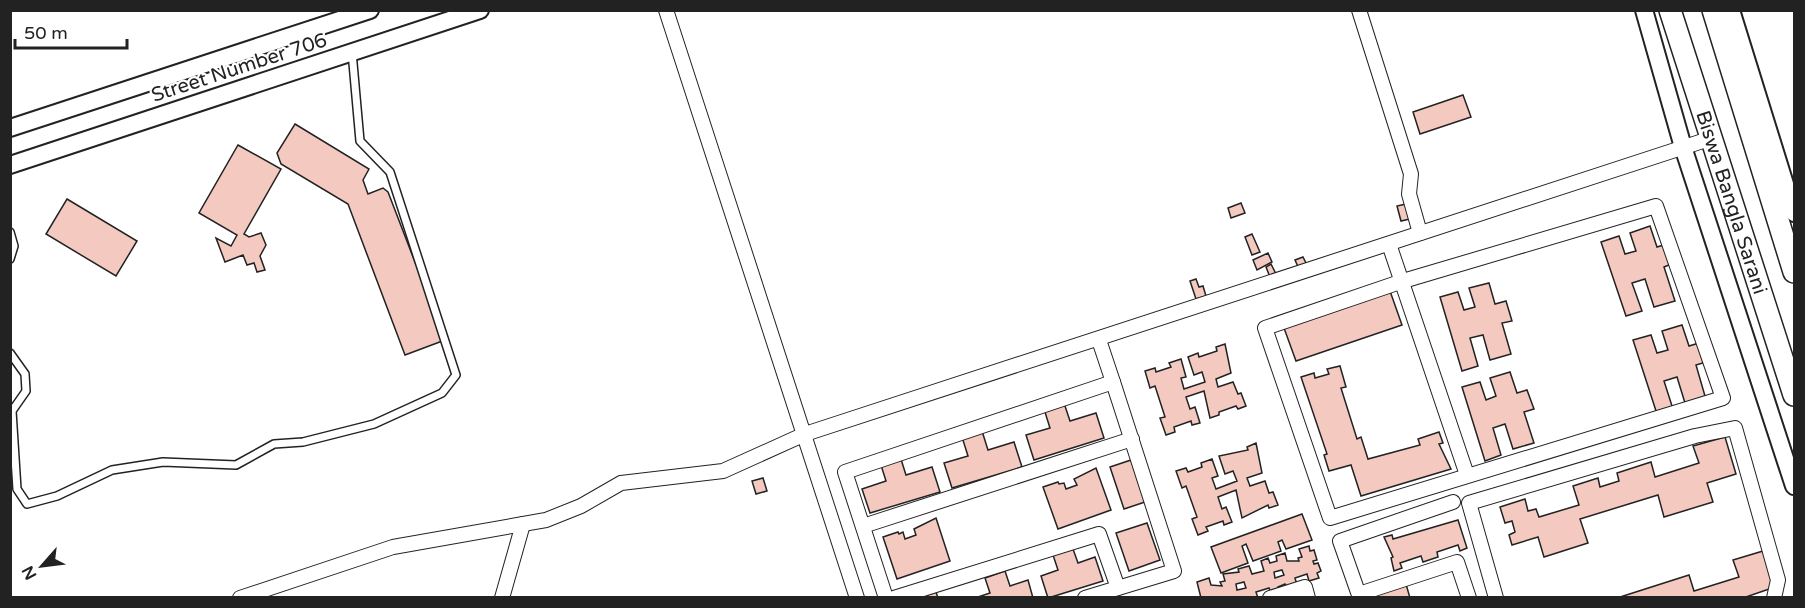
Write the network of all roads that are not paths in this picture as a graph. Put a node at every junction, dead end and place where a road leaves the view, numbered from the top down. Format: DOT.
graph roads {
  1 [pos="370,10"];
  2 [pos="480,10"];
  3 [pos="666,10"];
  4 [pos="1359,10"];
  5 [pos="1644,10"];
  6 [pos="1670,10"];
  7 [pos="1713,10"];
  8 [pos="1731,10"];
  9 [pos="352,52"];
  10 [pos="10,128"];
  11 [pos="1712,138"];
  12 [pos="1683,147"];
  13 [pos="10,165"];
  14 [pos="1788,169"];
  15 [pos="1794,213"];
  16 [pos="10,231"];
  17 [pos="1420,233"];
  18 [pos="1389,244"];
  19 [pos="10,260"];
  20 [pos="1794,272"];
  21 [pos="1403,282"];
  22 [pos="1098,340"];
  23 [pos="10,353"];
  24 [pos="1113,382"];
  25 [pos="1794,395"];
  26 [pos="805,434"];
  27 [pos="1132,439"];
  28 [pos="1467,475"];
  29 [pos="1794,486"];
  30 [pos="1453,502"];
  31 [pos="523,524"];
  32 [pos="863,526"];
  33 [pos="1118,588"];
  34 [pos="1359,596"];
  35 [pos="240,597"];
  36 [pos="502,597"];
  37 [pos="857,597"];
  38 [pos="886,597"];
  39 [pos="894,597"];
  40 [pos="1085,597"];
  41 [pos="1270,597"];
  42 [pos="1308,597"];
  43 [pos="1469,597"];
  44 [pos="1496,597"];
  45 [pos="1774,597"];
  1 -- 10 [label="street"];
  2 -- 9 [label="street, Street Number 706"];
  3 -- 26 [label="street"];
  4 -- 17 [label="street"];
  5 -- 12 [label="street"];
  6 -- 11 [label="main road, Biswa Bangla Sarani"];
  7 -- 20 [label="main road, Biswa Bangla Sarani"];
  8 -- 14 [label="street"];
  9 -- 13 [label="street, Street Number 706"];
  9 -- 23 [label="lane"];
  11 -- 12 [label="street"];
  11 -- 25 [label="main road, Biswa Bangla Sarani"];
  12 -- 17 [label="street"];
  12 -- 29 [label="street"];
  14 -- 15 [label="street"];
  16 -- 19 [label="lane"];
  17 -- 18 [label="street"];
  18 -- 21 [label="street"];
  18 -- 22 [label="street"];
  21 -- 28 [label="street"];
  21 -- 28 [label="street"];
  21 -- 28 [label="street"];
  22 -- 24 [label="street"];
  22 -- 26 [label="street"];
  24 -- 27 [label="street"];
  24 -- 32 [label="street"];
  26 -- 31 [label="street"];
  26 -- 37 [label="street"];
  27 -- 32 [label="street"];
  27 -- 33 [label="street"];
  30 -- 34 [label="street"];
  31 -- 35 [label="street"];
  31 -- 36 [label="street"];
  32 -- 38 [label="street"];
  33 -- 39 [label="street"];
  33 -- 40 [label="street"];
  34 -- 43 [label="street"];
  41 -- 42 [label="street"];
  44 -- 45 [label="street"];
}
